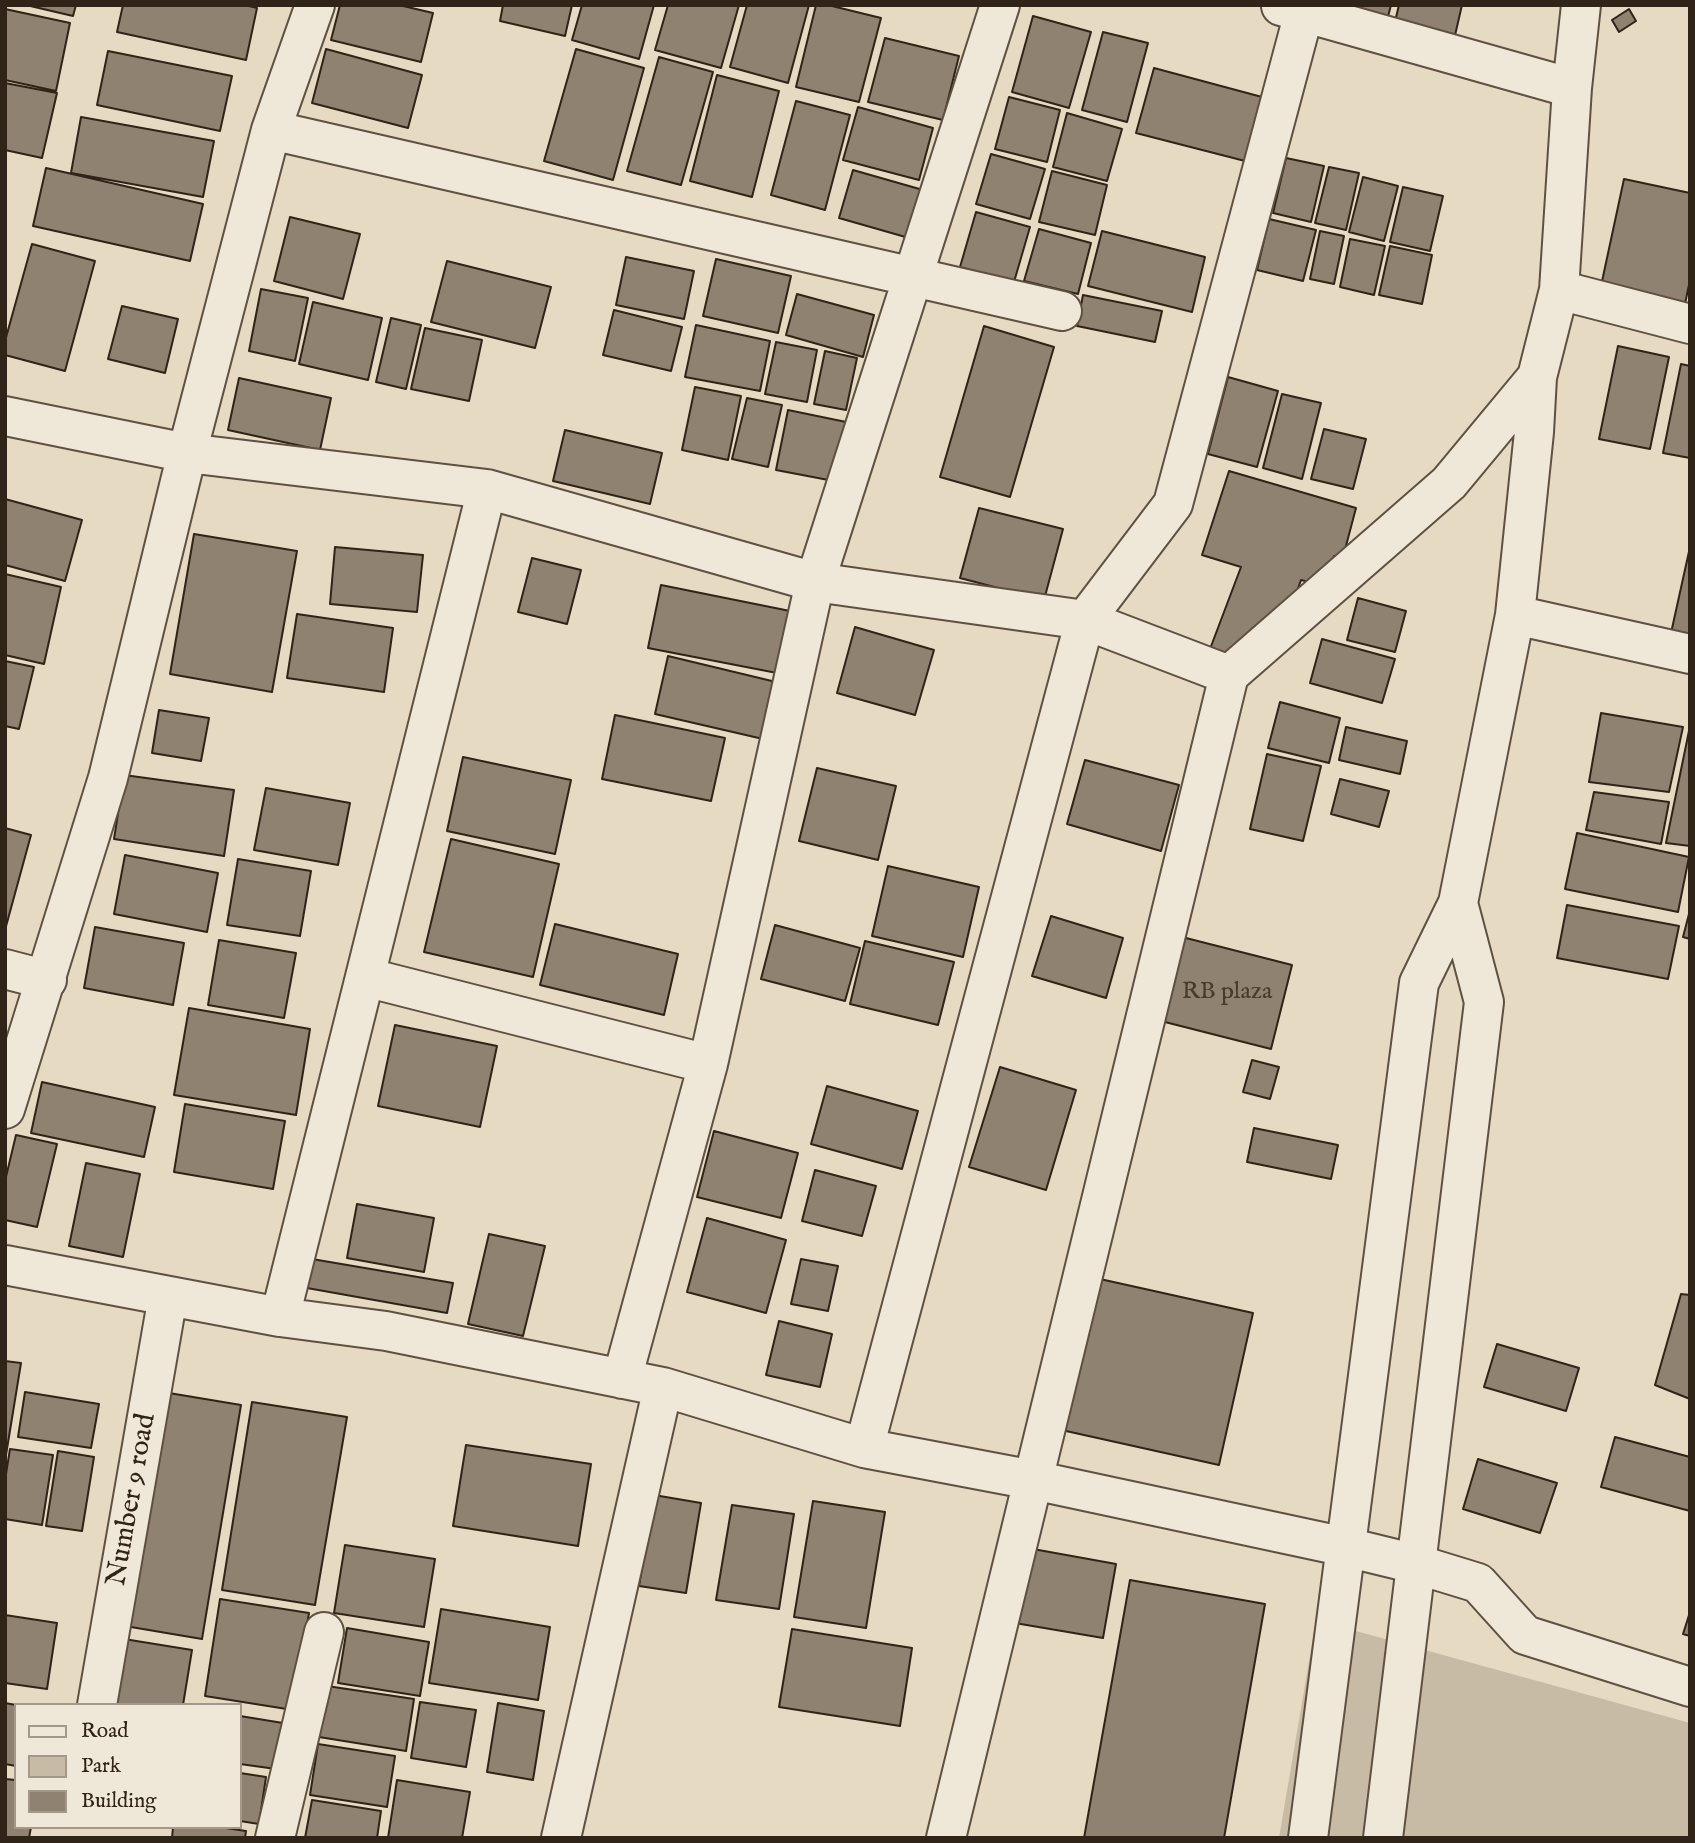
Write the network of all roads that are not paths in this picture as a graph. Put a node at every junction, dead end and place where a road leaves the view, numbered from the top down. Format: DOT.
graph roads {
  1 [pos="315,5"];
  2 [pos="1000,5"];
  3 [pos="1582,6"];
  4 [pos="1296,7"];
  5 [pos="1572,88"];
  6 [pos="271,130"];
  7 [pos="913,277"];
  8 [pos="1559,290"];
  9 [pos="1062,311"];
  10 [pos="1690,324"];
  11 [pos="1537,377"];
  12 [pos="5,416"];
  13 [pos="187,453"];
  14 [pos="487,489"];
  15 [pos="814,582"];
  16 [pos="1515,615"];
  17 [pos="1084,620"];
  18 [pos="1690,654"];
  19 [pos="1229,675"];
  20 [pos="1458,904"];
  21 [pos="5,969"];
  22 [pos="365,977"];
  23 [pos="47,980"];
  24 [pos="708,1064"];
  25 [pos="5,1109"];
  26 [pos="5,1265"];
  27 [pos="168,1296"];
  28 [pos="280,1317"];
  29 [pos="622,1379"];
  30 [pos="663,1387"];
  31 [pos="864,1448"];
  32 [pos="1033,1480"];
  33 [pos="1346,1547"];
  34 [pos="1416,1564"];
  35 [pos="324,1632"];
  36 [pos="1690,1687"];
  37 [pos="97,1703"];
  38 [pos="275,1838"];
  39 [pos="561,1838"];
  40 [pos="946,1838"];
  41 [pos="1308,1838"];
  42 [pos="1383,1838"];
  1 -- 6 [label="street"];
  2 -- 7 [label="street"];
  3 -- 5 [label="street"];
  4 -- 5 [label="street"];
  4 -- 17 [label="street"];
  5 -- 8 [label="street"];
  6 -- 7 [label="street"];
  6 -- 13 [label="street"];
  7 -- 9 [label="street"];
  7 -- 15 [label="street"];
  8 -- 10 [label="street"];
  8 -- 11 [label="street"];
  11 -- 16 [label="street"];
  11 -- 19 [label="street"];
  12 -- 13 [label="street"];
  13 -- 14 [label="street"];
  13 -- 23 [label="street"];
  14 -- 15 [label="street"];
  14 -- 22 [label="street"];
  15 -- 17 [label="street"];
  15 -- 24 [label="street"];
  16 -- 18 [label="street"];
  16 -- 20 [label="street"];
  17 -- 19 [label="street"];
  17 -- 31 [label="street"];
  19 -- 32 [label="street"];
  20 -- 33 [label="street"];
  20 -- 34 [label="street"];
  21 -- 23 [label="street"];
  22 -- 24 [label="street"];
  22 -- 28 [label="street"];
  23 -- 25 [label="street"];
  24 -- 29 [label="street"];
  26 -- 27 [label="street"];
  27 -- 28 [label="street"];
  27 -- 37 [label="street, Number 9 road"];
  28 -- 29 [label="street"];
  29 -- 30 [label="street"];
  30 -- 31 [label="street"];
  30 -- 39 [label="street"];
  31 -- 32 [label="street"];
  32 -- 33 [label="street"];
  32 -- 40 [label="street"];
  33 -- 34 [label="street"];
  33 -- 41 [label="street"];
  34 -- 36 [label="street"];
  34 -- 42 [label="street"];
  35 -- 38 [label="street"];
}
